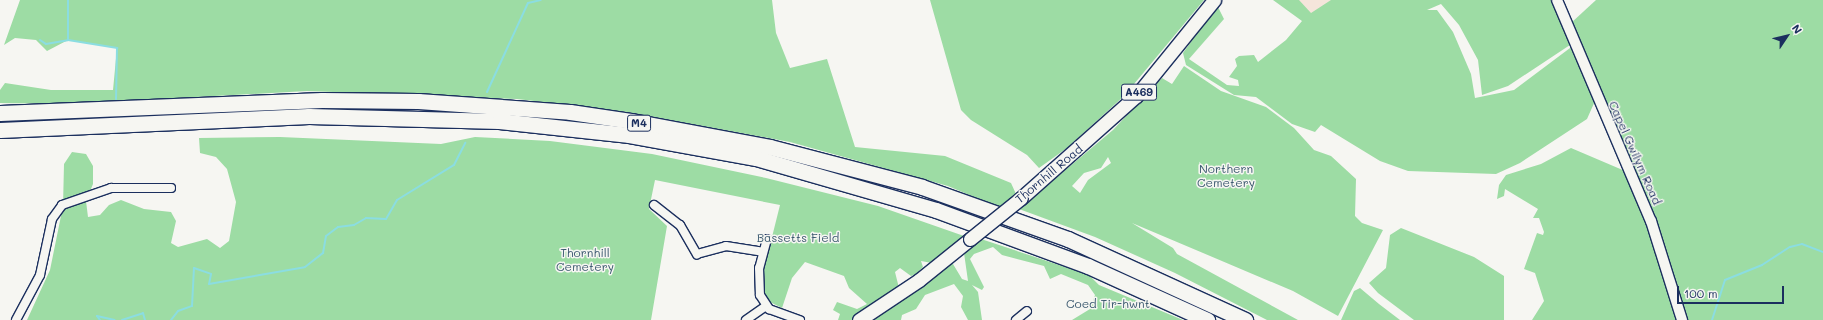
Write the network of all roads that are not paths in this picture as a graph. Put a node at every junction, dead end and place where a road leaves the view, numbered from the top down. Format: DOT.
graph roads {
  1 [pos="1214,0"];
  2 [pos="1557,0"];
  3 [pos="0,113"];
  4 [pos="0,130"];
  5 [pos="171,188"];
  6 [pos="654,205"];
  7 [pos="767,239"];
  8 [pos="763,252"];
  9 [pos="766,306"];
  10 [pos="1027,311"];
  11 [pos="16,320"];
  12 [pos="746,320"];
  13 [pos="800,320"];
  14 [pos="859,320"];
  15 [pos="1016,320"];
  16 [pos="1207,320"];
  17 [pos="1245,320"];
  18 [pos="1682,320"];
  1 -- 14 [label="main road, Thornhill Road / A469, bridge"];
  2 -- 18 [label="street, Capel Gwilym Road"];
  3 -- 17 [label="highway, M4"];
  4 -- 16 [label="highway, M4"];
  5 -- 11 [label="street"];
  6 -- 8 [label="street"];
  7 -- 8 [label="street"];
  8 -- 9 [label="street"];
  9 -- 12 [label="street"];
  9 -- 13 [label="street"];
  10 -- 15 [label="street"];
}
